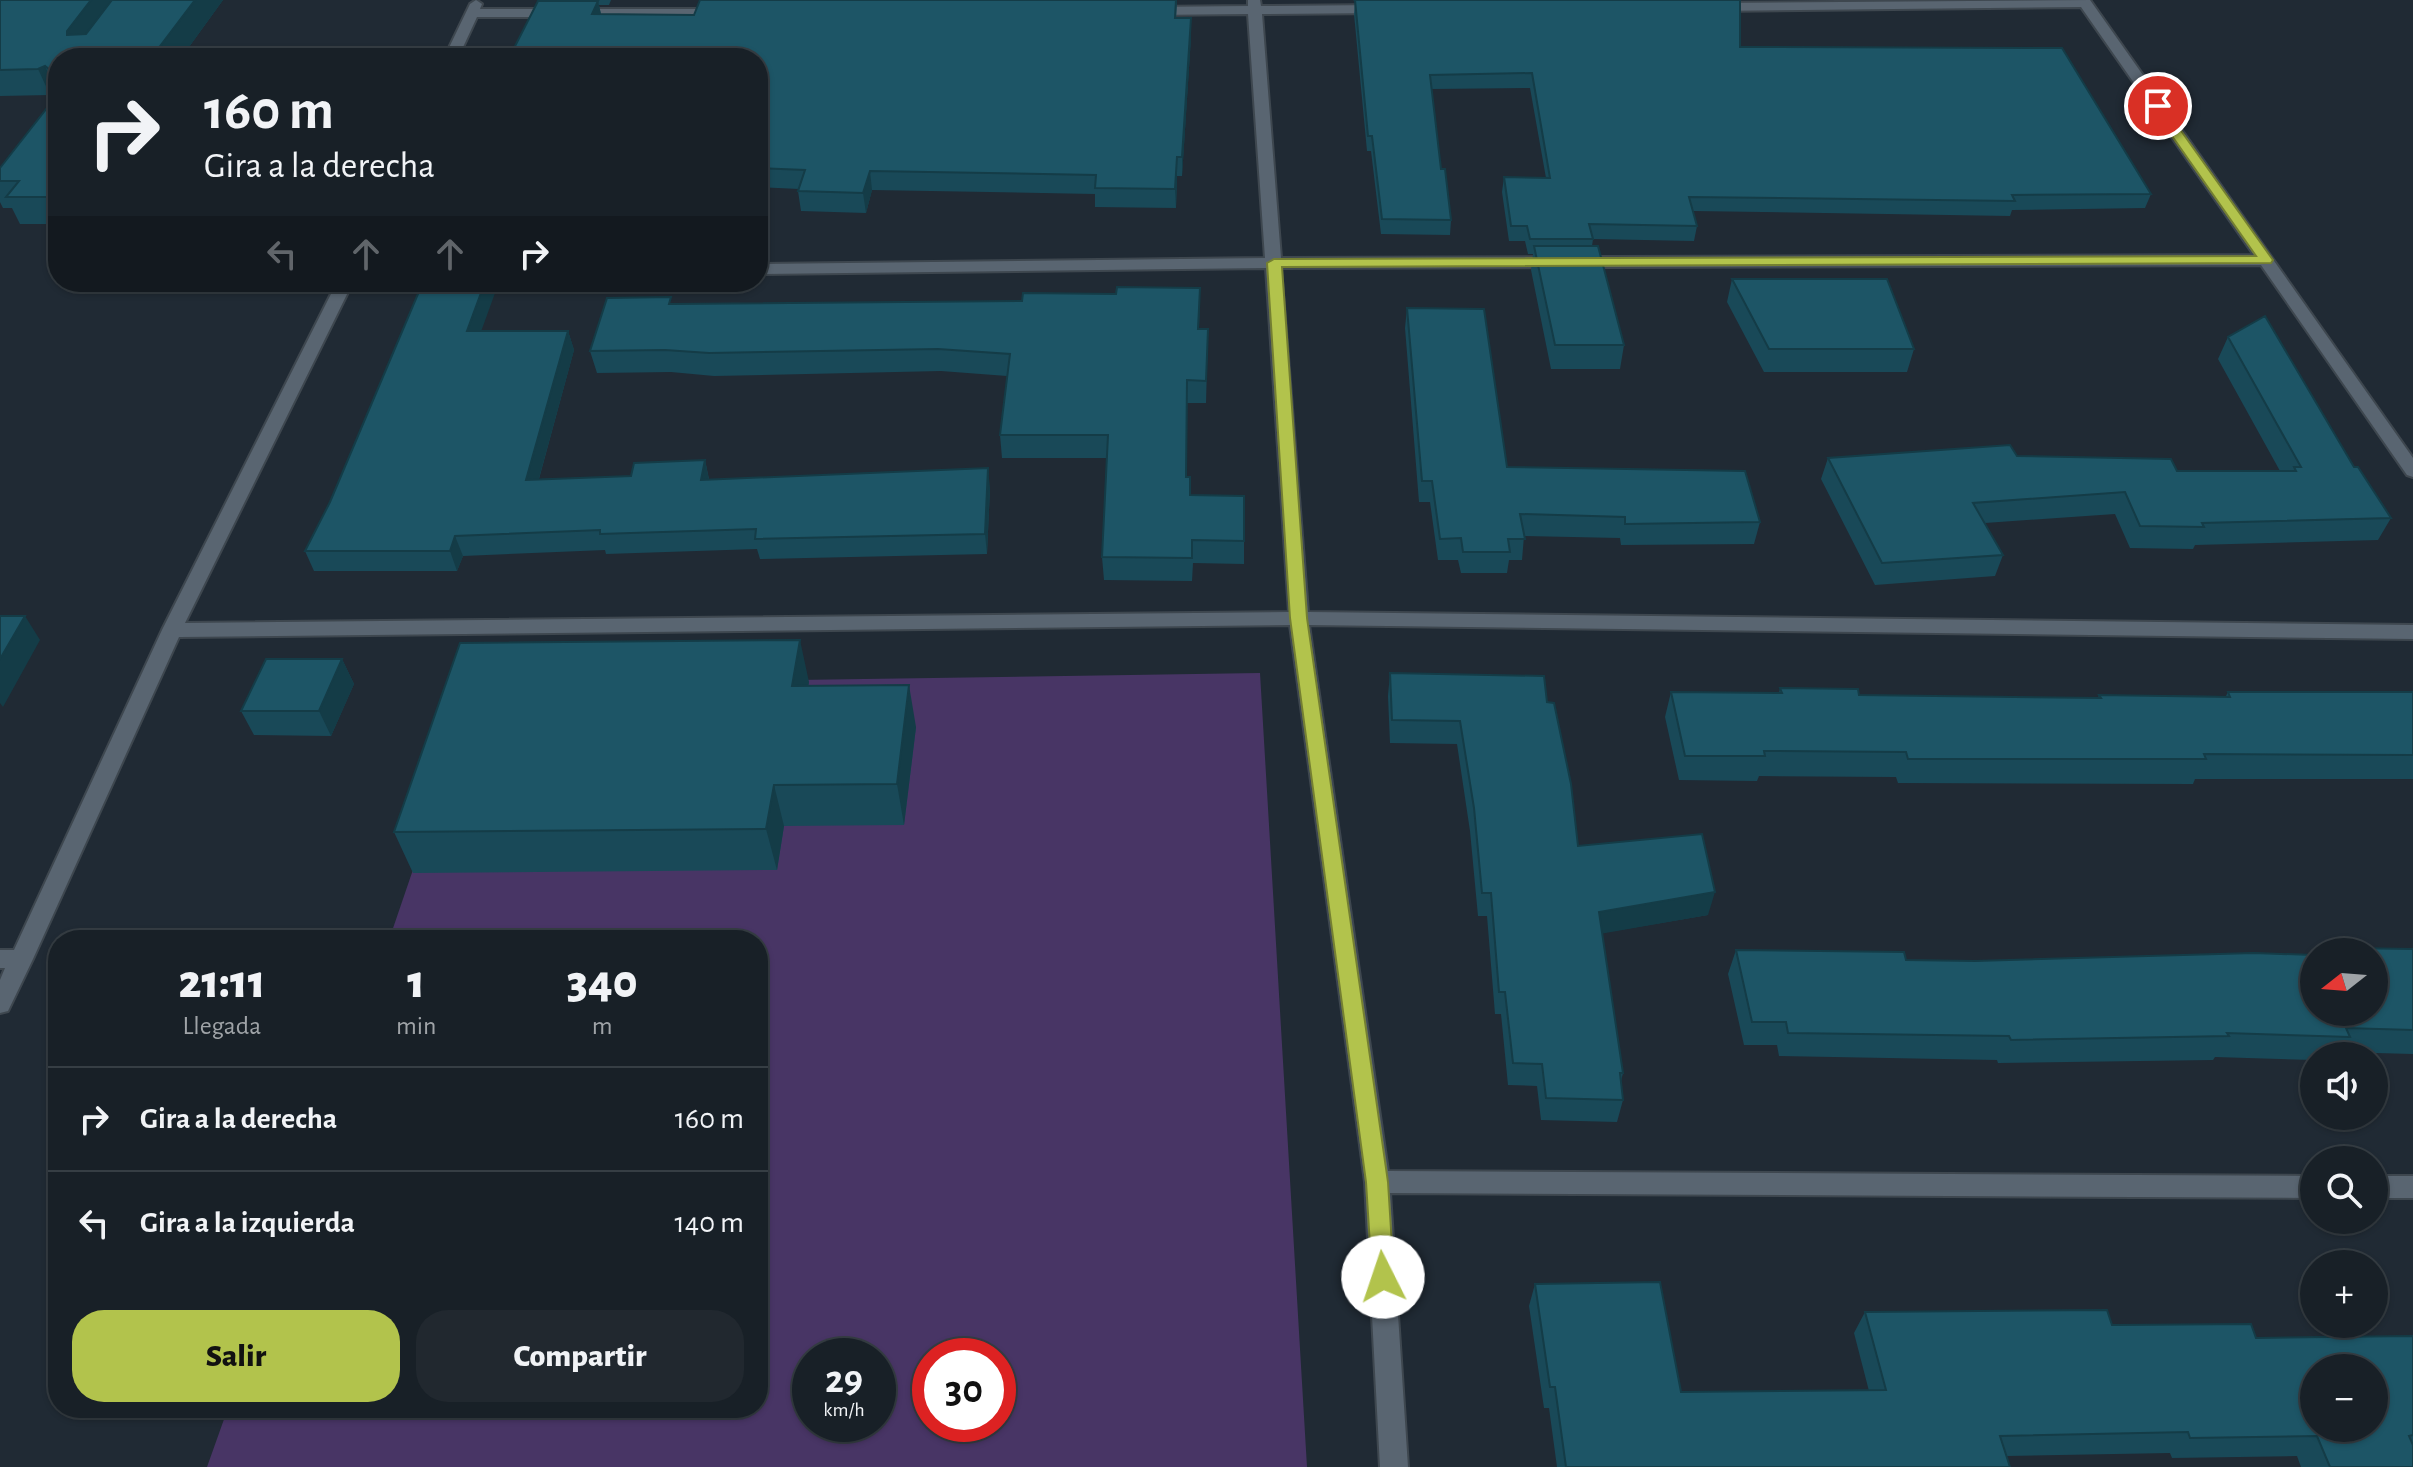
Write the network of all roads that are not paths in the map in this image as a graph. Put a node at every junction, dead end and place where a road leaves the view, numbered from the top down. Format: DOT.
graph roads {
  1 [pos="2084,2"];
  2 [pos="1254,5"];
  3 [pos="475,7"];
  4 [pos="1702,7"];
  5 [pos="1398,9"];
  6 [pos="1127,11"];
  7 [pos="743,12"];
  8 [pos="456,48"];
  9 [pos="2266,260"];
  10 [pos="1274,263"];
  11 [pos="768,269"];
  12 [pos="340,292"];
  13 [pos="2413,471"];
  14 [pos="1299,618"];
  15 [pos="172,630"];
  16 [pos="2413,632"];
  17 [pos="11,959"];
  18 [pos="0,1004"];
  19 [pos="1377,1182"];
  20 [pos="2300,1187"];
  21 [pos="2388,1187"];
  22 [pos="2413,1187"];
  23 [pos="1394,1467"];
  1 -- 4 [label="street"];
  1 -- 9 [label="street"];
  2 -- 5 [label="street"];
  2 -- 6 [label="street"];
  2 -- 10 [label="street"];
  3 -- 7 [label="street"];
  3 -- 8 [label="street"];
  9 -- 10 [label="street"];
  9 -- 13 [label="street"];
  10 -- 11 [label="street"];
  10 -- 14 [label="street"];
  12 -- 15 [label="street"];
  14 -- 15 [label="street"];
  14 -- 16 [label="street"];
  14 -- 19 [label="street"];
  15 -- 17 [label="street"];
  17 -- 18 [label="street"];
  19 -- 20 [label="street"];
  19 -- 23 [label="street"];
  21 -- 22 [label="street"];
}
